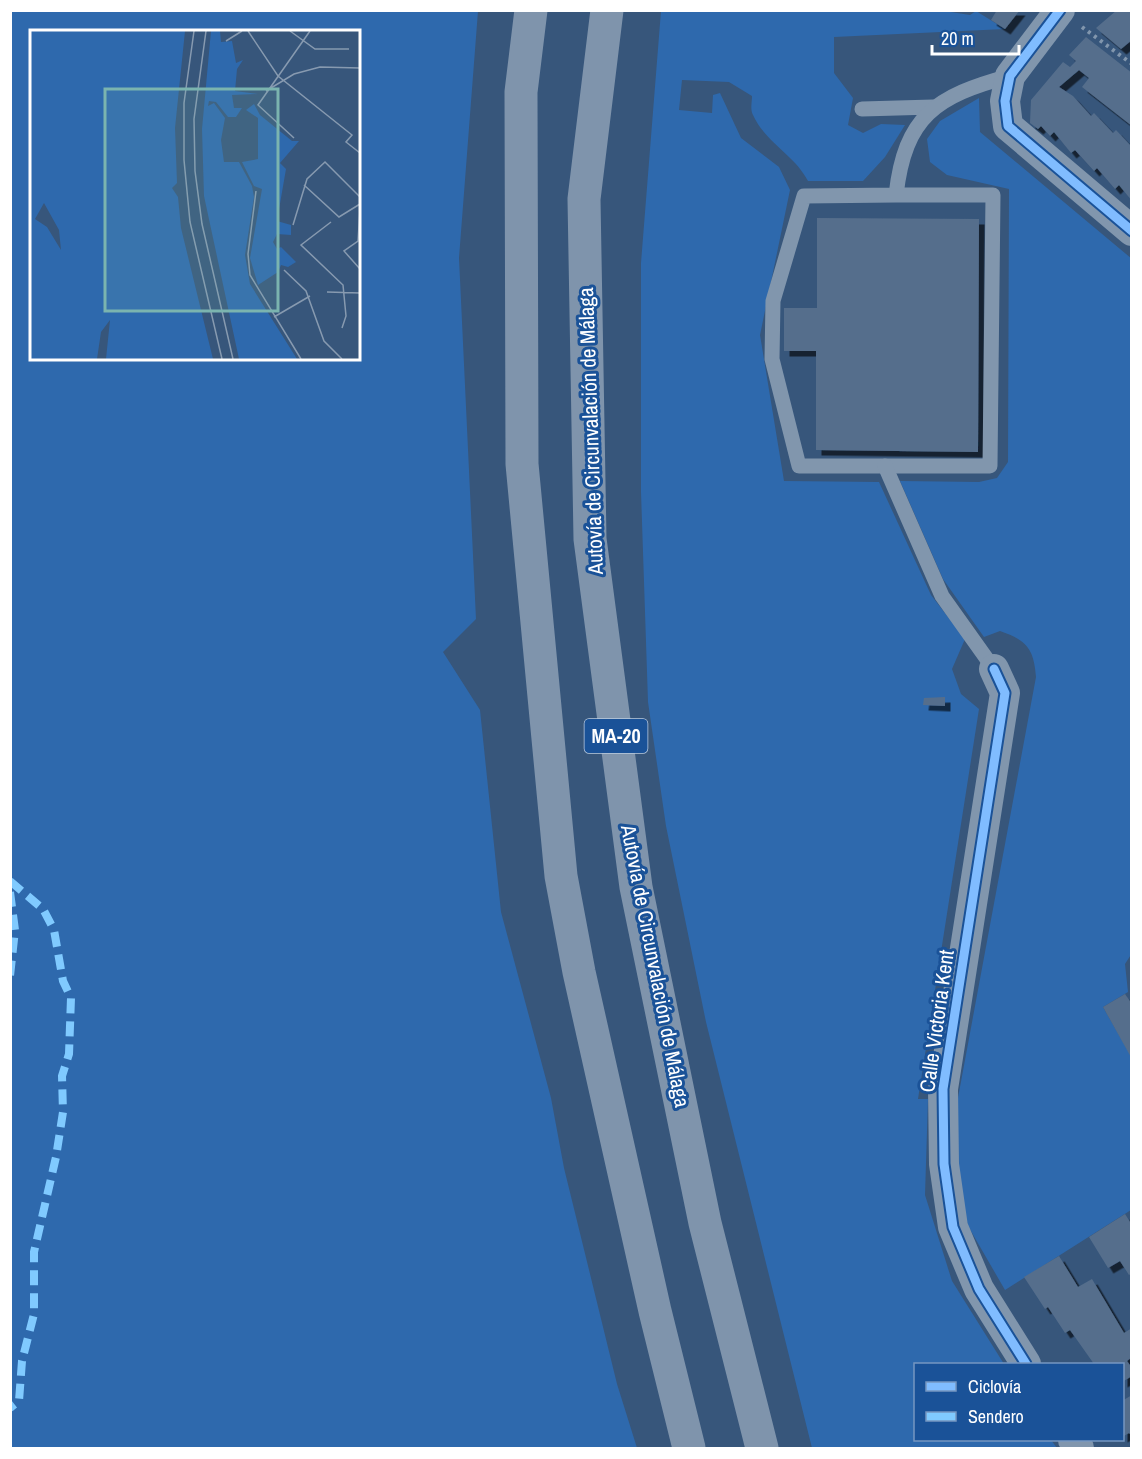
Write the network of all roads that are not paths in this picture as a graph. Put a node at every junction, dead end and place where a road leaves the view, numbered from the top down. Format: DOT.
graph roads {
  1 [pos="531,10"];
  2 [pos="607,10"];
  3 [pos="1062,12"];
  4 [pos="1010,76"];
  5 [pos="933,107"];
  6 [pos="861,109"];
  7 [pos="897,195"];
  8 [pos="1131,231"];
  9 [pos="885,466"];
  10 [pos="994,669"];
  11 [pos="1025,1363"];
  12 [pos="690,1449"];
  13 [pos="762,1449"];
  1 -- 12 [label="highway"];
  2 -- 13 [label="highway, Autovía de Circunvalación de Málaga / MA-20"];
  3 -- 4 [label="street"];
  4 -- 5 [label="lane"];
  4 -- 8 [label="street"];
  5 -- 6 [label="lane"];
  5 -- 7 [label="lane"];
  7 -- 9 [label="lane"];
  7 -- 9 [label="lane"];
  9 -- 10 [label="lane"];
  10 -- 11 [label="street, Calle Victoria Kent"];
}
